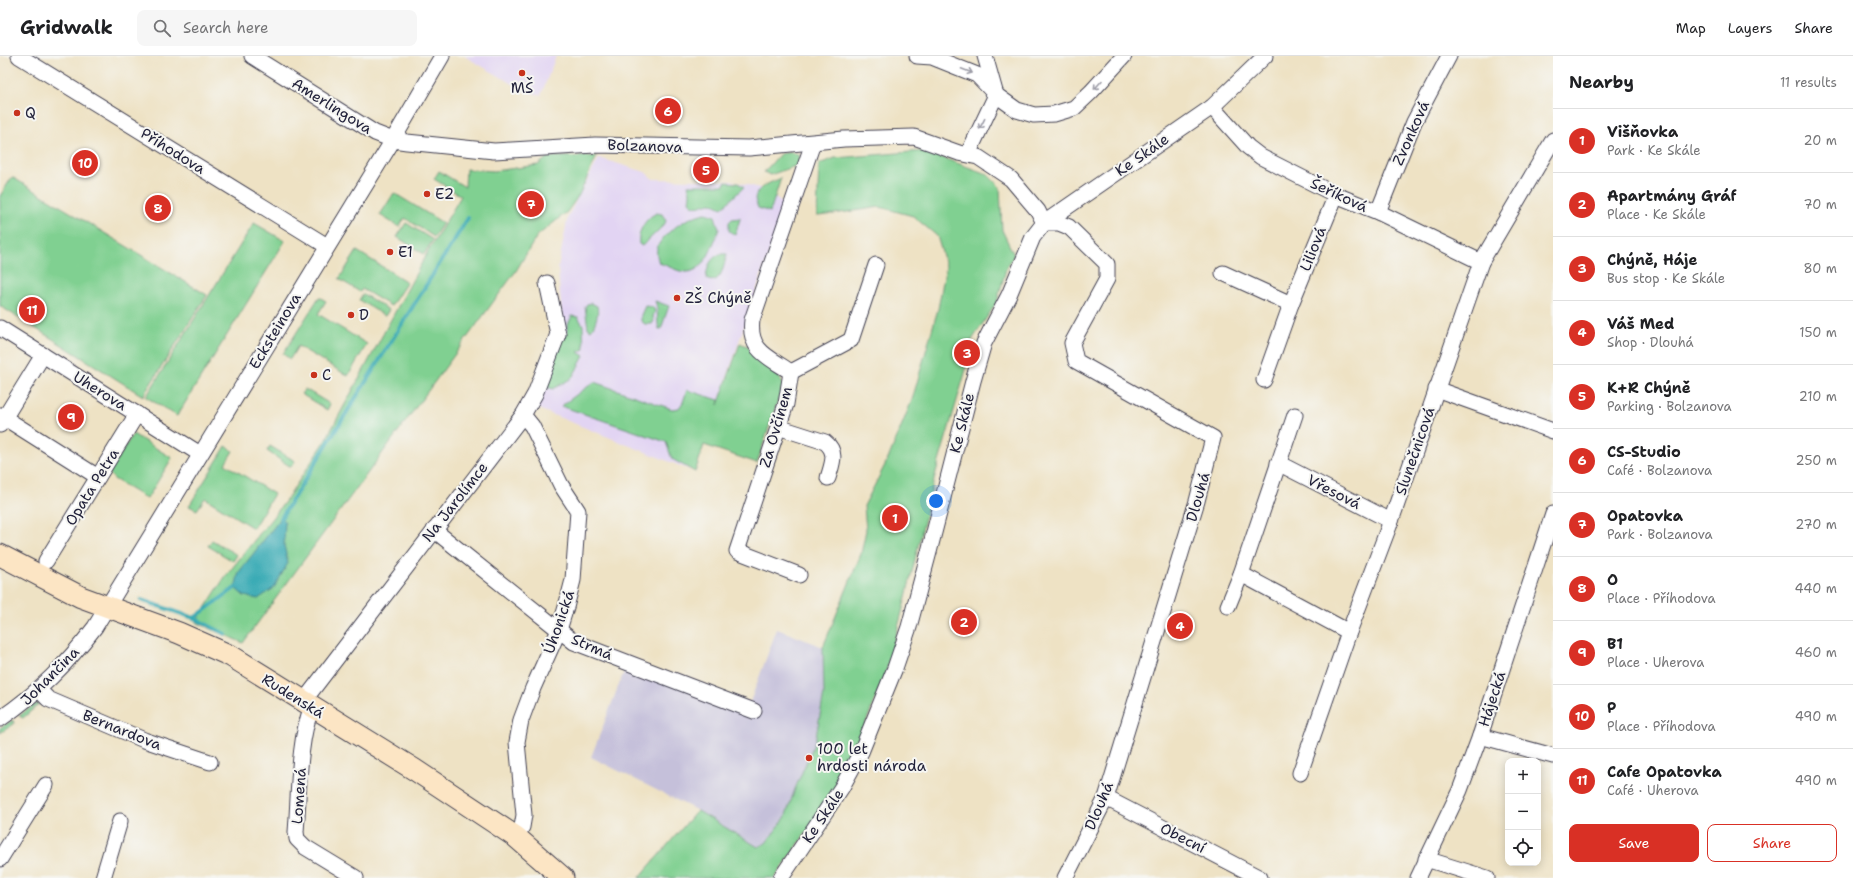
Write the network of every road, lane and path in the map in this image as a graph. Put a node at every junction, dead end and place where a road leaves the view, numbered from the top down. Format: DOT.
graph roads {
  1 [pos="19,56"];
  2 [pos="252,56"];
  3 [pos="442,56"];
  4 [pos="917,56"];
  5 [pos="985,56"];
  6 [pos="1124,56"];
  7 [pos="1264,56"];
  8 [pos="1449,56"];
  9 [pos="996,95"];
  10 [pos="1212,107"];
  11 [pos="393,140"];
  12 [pos="1553,140"];
  13 [pos="813,143"];
  14 [pos="968,154"];
  15 [pos="1336,194"];
  16 [pos="1378,212"];
  17 [pos="1044,223"];
  18 [pos="327,246"];
  19 [pos="1481,262"];
  20 [pos="876,265"];
  21 [pos="1223,273"];
  22 [pos="547,283"];
  23 [pos="1290,304"];
  24 [pos="0,328"];
  25 [pos="43,355"];
  26 [pos="791,372"];
  27 [pos="1264,380"];
  28 [pos="1436,389"];
  29 [pos="137,414"];
  30 [pos="523,415"];
  31 [pos="1295,415"];
  32 [pos="1,419"];
  33 [pos="778,427"];
  34 [pos="1553,431"];
  35 [pos="200,454"];
  36 [pos="1278,463"];
  37 [pos="98,477"];
  38 [pos="828,478"];
  39 [pos="1553,514"];
  40 [pos="1391,521"];
  41 [pos="434,530"];
  42 [pos="0,555"];
  43 [pos="46,561"];
  44 [pos="1241,574"];
  45 [pos="799,575"];
  46 [pos="107,606"];
  47 [pos="1228,606"];
  48 [pos="559,630"];
  49 [pos="1349,632"];
  50 [pos="39,690"];
  51 [pos="307,704"];
  52 [pos="754,711"];
  53 [pos="0,719"];
  54 [pos="1480,736"];
  55 [pos="1553,756"];
  56 [pos="210,762"];
  57 [pos="1300,773"];
  58 [pos="46,785"];
  59 [pos="1106,798"];
  60 [pos="120,821"];
  61 [pos="516,837"];
  62 [pos="0,859"];
  63 [pos="1426,859"];
  64 [pos="103,878"];
  65 [pos="356,878"];
  66 [pos="563,878"];
  67 [pos="781,878"];
  68 [pos="1065,878"];
  69 [pos="1260,878"];
  70 [pos="1418,878"];
  71 [pos="1487,878"];
  1 -- 18 [label="street, Příhodova"];
  2 -- 11 [label="street, Amerlingova"];
  3 -- 11 [label="street, Ecksteinova"];
  4 -- 9 [label="street, one-way"];
  5 -- 9 [label="street"];
  6 -- 9 [label="street, one-way"];
  7 -- 10 [label="street, Ke Skále"];
  8 -- 16 [label="street, Zvonková"];
  9 -- 14 [label="street, one-way"];
  10 -- 15 [label="street, Šeříková"];
  10 -- 17 [label="street, Ke Skále"];
  11 -- 13 [label="street, Bolzanova"];
  11 -- 18 [label="street, Ecksteinova"];
  12 -- 19 [label="street, Slunečnicová"];
  13 -- 14 [label="street, Bolzanova"];
  13 -- 26 [label="street, Za Ovčínem"];
  14 -- 17 [label="street, Bolzanova"];
  15 -- 16 [label="street, Šeříková"];
  15 -- 23 [label="street, Liliová"];
  16 -- 19 [label="street, Šeříková"];
  17 -- 59 [label="street, Dlouhá"];
  17 -- 67 [label="street, Ke Skále"];
  18 -- 35 [label="street, Ecksteinova"];
  19 -- 28 [label="street, Slunečnicová"];
  20 -- 26 [label="street"];
  21 -- 23 [label="street"];
  22 -- 30 [label="street, Na Jarolímce"];
  23 -- 27 [label="street, Liliová"];
  24 -- 25 [label="street, Uherova"];
  25 -- 29 [label="street, Uherova"];
  25 -- 32 [label="street"];
  26 -- 33 [label="street, Za Ovčínem"];
  28 -- 34 [label="street"];
  28 -- 40 [label="street, Slunečnicová"];
  29 -- 35 [label="street, Uherova"];
  29 -- 37 [label="street, Opata Petra"];
  30 -- 41 [label="street, Na Jarolímce"];
  30 -- 48 [label="street, Úhonická"];
  31 -- 36 [label="street"];
  32 -- 37 [label="street"];
  33 -- 38 [label="street"];
  33 -- 45 [label="street, Za Ovčínem"];
  35 -- 46 [label="street, Ecksteinova"];
  36 -- 40 [label="street, Vřesová"];
  36 -- 44 [label="street"];
  37 -- 43 [label="street, Opata Petra"];
  39 -- 54 [label="street, Hájecká"];
  40 -- 49 [label="street, Slunečnicová"];
  41 -- 48 [label="street, Strmá"];
  41 -- 51 [label="street, Na Jarolímce"];
  42 -- 46 [label="street, Rudenská"];
  44 -- 47 [label="street"];
  44 -- 49 [label="street"];
  46 -- 50 [label="street, Johančina"];
  46 -- 51 [label="street, Rudenská"];
  48 -- 52 [label="street, Strmá"];
  48 -- 61 [label="street, Úhonická"];
  49 -- 57 [label="street, Slunečnicová"];
  50 -- 53 [label="street, Johančina"];
  50 -- 56 [label="street, Bernardova"];
  51 -- 61 [label="street, Rudenská"];
  51 -- 65 [label="street, Lomená"];
  54 -- 55 [label="street"];
  54 -- 63 [label="street, Hájecká"];
  58 -- 62 [label="street"];
  59 -- 68 [label="street, Dlouhá"];
  59 -- 69 [label="street, Obecní"];
  60 -- 64 [label="street"];
  61 -- 66 [label="street, Rudenská"];
  63 -- 70 [label="street, Hájecká"];
  63 -- 71 [label="street"];
}
